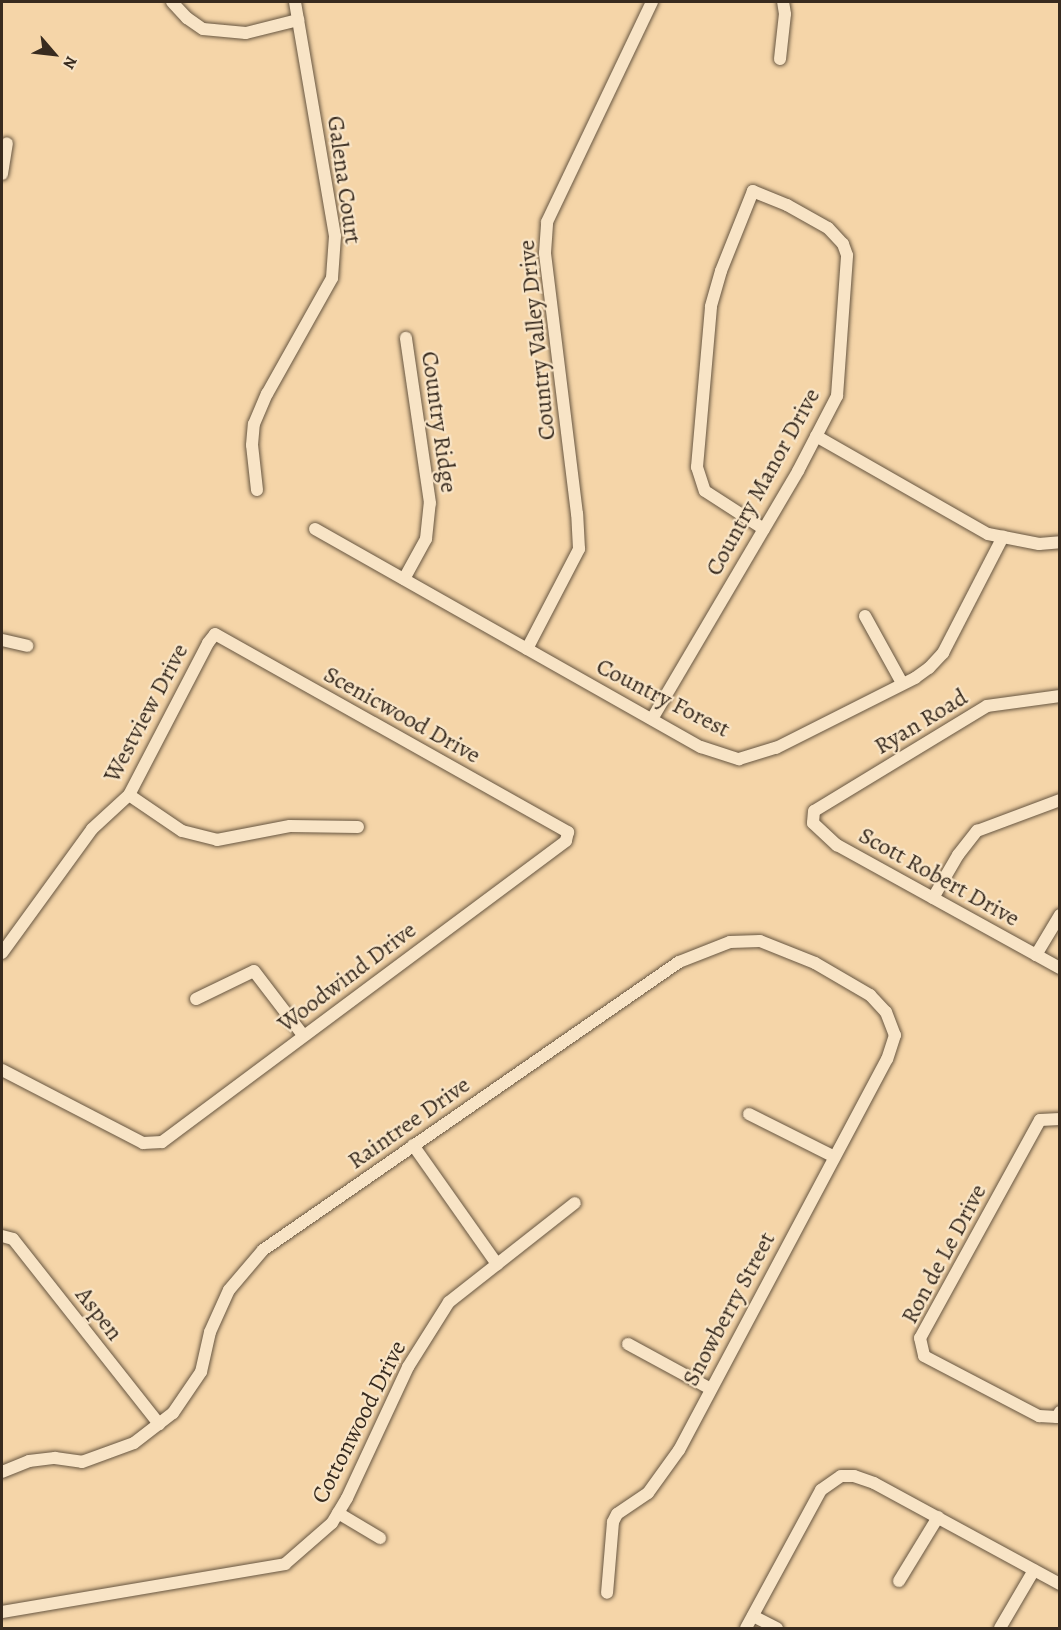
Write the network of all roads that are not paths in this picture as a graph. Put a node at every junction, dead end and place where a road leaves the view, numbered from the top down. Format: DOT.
graph roads {
  1 [pos="172,2"];
  2 [pos="295,2"];
  3 [pos="652,2"];
  4 [pos="783,2"];
  5 [pos="298,20"];
  6 [pos="780,59"];
  7 [pos="6,143"];
  8 [pos="2,174"];
  9 [pos="406,338"];
  10 [pos="816,436"];
  11 [pos="257,489"];
  12 [pos="315,529"];
  13 [pos="764,529"];
  14 [pos="1003,537"];
  15 [pos="1059,542"];
  16 [pos="404,579"];
  17 [pos="865,616"];
  18 [pos="215,634"];
  19 [pos="2,640"];
  20 [pos="27,646"];
  21 [pos="527,649"];
  22 [pos="902,682"];
  23 [pos="1059,696"];
  24 [pos="652,719"];
  25 [pos="129,795"];
  26 [pos="1059,800"];
  27 [pos="814,811"];
  28 [pos="358,827"];
  29 [pos="568,832"];
  30 [pos="933,898"];
  31 [pos="1059,915"];
  32 [pos="2,953"];
  33 [pos="1036,955"];
  34 [pos="1059,968"];
  35 [pos="196,999"];
  36 [pos="303,1035"];
  37 [pos="895,1035"];
  38 [pos="2,1070"];
  39 [pos="749,1114"];
  40 [pos="1059,1119"];
  41 [pos="413,1145"];
  42 [pos="833,1156"];
  43 [pos="575,1203"];
  44 [pos="2,1236"];
  45 [pos="497,1264"];
  46 [pos="628,1344"];
  47 [pos="711,1389"];
  48 [pos="1059,1412"];
  49 [pos="159,1424"];
  50 [pos="2,1472"];
  51 [pos="338,1513"];
  52 [pos="938,1517"];
  53 [pos="380,1538"];
  54 [pos="1034,1570"];
  55 [pos="899,1581"];
  56 [pos="1059,1584"];
  57 [pos="607,1593"];
  58 [pos="2,1612"];
  59 [pos="753,1616"];
  60 [pos="746,1629"];
  61 [pos="777,1629"];
  62 [pos="1000,1629"];
  1 -- 5 [label="street"];
  2 -- 5 [label="street, Galena Court"];
  3 -- 21 [label="street, Country Valley Drive"];
  4 -- 6 [label="street"];
  5 -- 11 [label="street, Galena Court"];
  7 -- 8 [label="street"];
  9 -- 16 [label="street, Country Ridge"];
  10 -- 13 [label="street, Country Manor Drive"];
  10 -- 13 [label="street, Country Manor Drive"];
  10 -- 14 [label="street"];
  12 -- 16 [label="street, Country Forest"];
  13 -- 24 [label="street, Country Manor Drive"];
  14 -- 15 [label="street"];
  14 -- 22 [label="street, Country Forest"];
  16 -- 21 [label="street, Country Forest"];
  17 -- 22 [label="street"];
  18 -- 25 [label="street, Westview Drive"];
  18 -- 29 [label="street, Scenicwood Drive"];
  19 -- 20 [label="street"];
  21 -- 24 [label="street, Country Forest"];
  22 -- 24 [label="street, Country Forest"];
  23 -- 27 [label="street, Ryan Road"];
  25 -- 28 [label="street"];
  25 -- 32 [label="street, Westview Drive"];
  26 -- 30 [label="street"];
  27 -- 30 [label="street, Scott Robert Drive"];
  29 -- 36 [label="street, Woodwind Drive"];
  30 -- 33 [label="street, Scott Robert Drive"];
  31 -- 33 [label="street"];
  33 -- 34 [label="street, Scott Robert Drive"];
  35 -- 36 [label="street"];
  36 -- 38 [label="street, Woodwind Drive"];
  37 -- 41 [label="street, Raintree Drive"];
  37 -- 42 [label="street, Snowberry Street"];
  39 -- 42 [label="street"];
  40 -- 48 [label="street, Ron de Le Drive"];
  41 -- 45 [label="street"];
  41 -- 49 [label="street, Raintree Drive"];
  42 -- 47 [label="street, Snowberry Street"];
  43 -- 45 [label="street, Cottonwood Drive"];
  44 -- 49 [label="street, Aspen"];
  45 -- 51 [label="street, Cottonwood Drive"];
  46 -- 47 [label="street"];
  47 -- 57 [label="street, Snowberry Street"];
  49 -- 50 [label="street, Raintree Drive"];
  51 -- 53 [label="street"];
  51 -- 58 [label="street, Cottonwood Drive"];
  52 -- 54 [label="street"];
  52 -- 55 [label="street"];
  52 -- 59 [label="street"];
  54 -- 56 [label="street"];
  54 -- 62 [label="street"];
  59 -- 60 [label="street"];
  59 -- 61 [label="street"];
}
